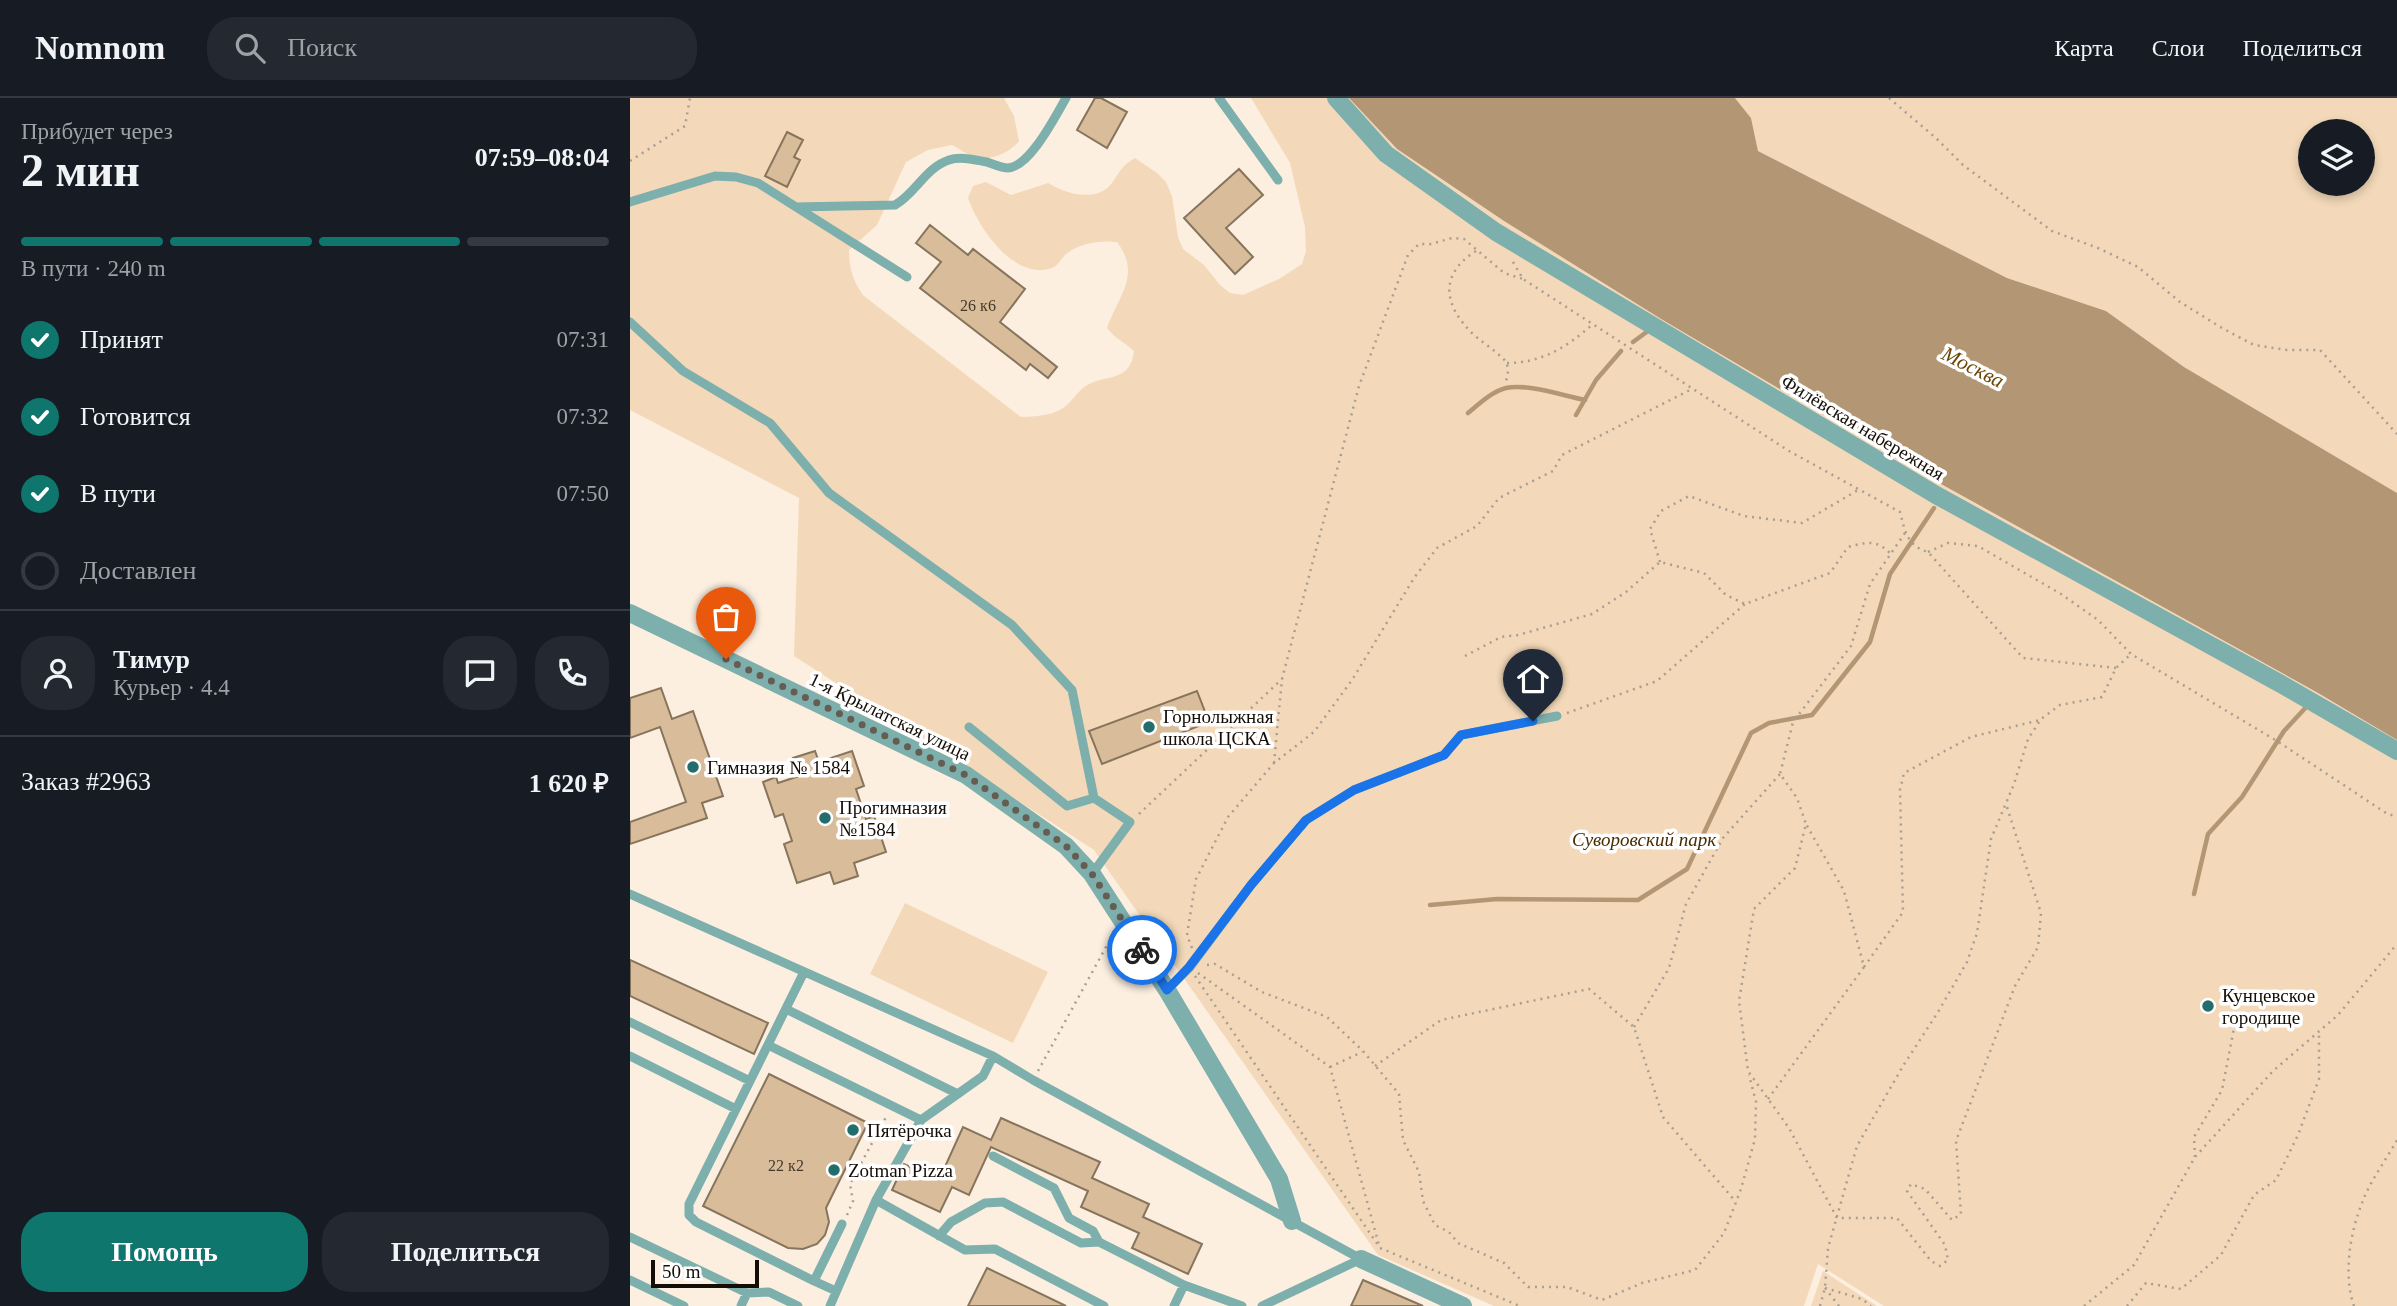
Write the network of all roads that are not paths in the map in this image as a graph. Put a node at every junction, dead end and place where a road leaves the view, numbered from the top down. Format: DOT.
graph roads {
  1 [pos="1066,98"];
  2 [pos="1219,98"];
  3 [pos="1336,98"];
  4 [pos="1278,180"];
  5 [pos="630,202"];
  6 [pos="796,207"];
  7 [pos="907,277"];
  8 [pos="630,322"];
  9 [pos="630,612"];
  10 [pos="1557,716"];
  11 [pos="969,727"];
  12 [pos="2397,751"];
  13 [pos="1094,798"];
  14 [pos="1092,874"];
  15 [pos="630,894"];
  16 [pos="804,972"];
  17 [pos="1167,990"];
  18 [pos="786,1009"];
  19 [pos="630,1022"];
  20 [pos="768,1045"];
  21 [pos="630,1056"];
  22 [pos="993,1056"];
  23 [pos="750,1081"];
  24 [pos="958,1094"];
  25 [pos="736,1109"];
  26 [pos="921,1120"];
  27 [pos="993,1156"];
  28 [pos="876,1200"];
  29 [pos="1293,1222"];
  30 [pos="842,1224"];
  31 [pos="939,1236"];
  32 [pos="630,1237"];
  33 [pos="1099,1242"];
  34 [pos="1361,1258"];
  35 [pos="630,1280"];
  36 [pos="814,1281"];
  37 [pos="1184,1284"];
  38 [pos="836,1291"];
  39 [pos="747,1293"];
  40 [pos="684,1306"];
  41 [pos="741,1306"];
  42 [pos="798,1306"];
  43 [pos="830,1306"];
  44 [pos="1104,1306"];
  45 [pos="1174,1306"];
  46 [pos="1242,1306"];
  47 [pos="1262,1306"];
  48 [pos="1463,1306"];
  1 -- 6 [label="lane"];
  2 -- 4 [label="lane"];
  3 -- 12 [label="street, Филёвская набережная"];
  5 -- 6 [label="lane"];
  6 -- 7 [label="lane"];
  8 -- 13 [label="lane"];
  9 -- 14 [label="street, 1-я Крылатская улица"];
  10 -- 17 [label="lane"];
  11 -- 13 [label="lane"];
  13 -- 14 [label="lane"];
  14 -- 17 [label="street, 1-я Крылатская улица"];
  15 -- 16 [label="lane"];
  16 -- 18 [label="lane"];
  16 -- 22 [label="lane"];
  17 -- 29 [label="street, 1-я Крылатская улица"];
  18 -- 20 [label="lane"];
  18 -- 24 [label="lane"];
  19 -- 23 [label="lane"];
  20 -- 23 [label="lane"];
  20 -- 26 [label="lane"];
  21 -- 25 [label="lane"];
  22 -- 24 [label="lane"];
  22 -- 29 [label="lane"];
  23 -- 25 [label="lane"];
  24 -- 26 [label="lane"];
  25 -- 36 [label="lane"];
  26 -- 28 [label="lane"];
  27 -- 33 [label="lane"];
  28 -- 31 [label="lane"];
  28 -- 38 [label="lane"];
  29 -- 34 [label="lane"];
  30 -- 36 [label="lane"];
  31 -- 33 [label="lane"];
  31 -- 44 [label="lane"];
  32 -- 39 [label="lane"];
  33 -- 37 [label="lane"];
  34 -- 47 [label="lane"];
  34 -- 48 [label="street"];
  35 -- 40 [label="lane"];
  36 -- 38 [label="lane"];
  37 -- 45 [label="lane"];
  37 -- 46 [label="lane"];
  38 -- 43 [label="lane"];
  39 -- 41 [label="lane"];
  39 -- 42 [label="lane"];
}
